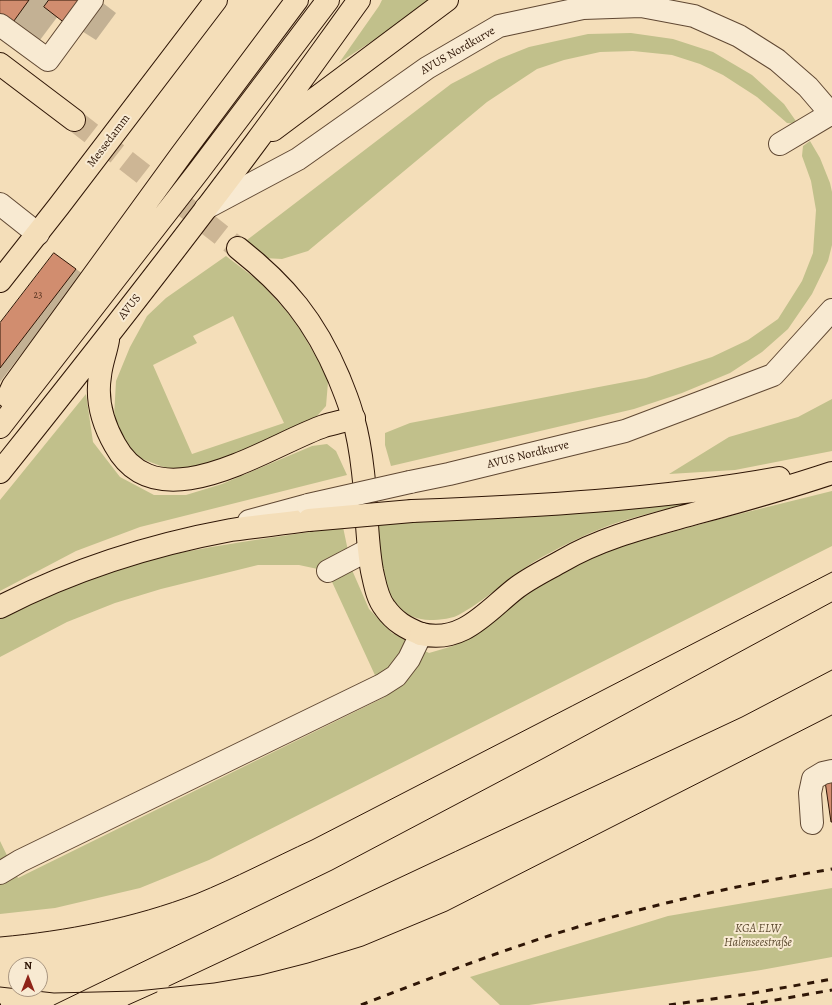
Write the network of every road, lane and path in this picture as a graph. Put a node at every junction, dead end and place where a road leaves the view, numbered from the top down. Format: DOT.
graph roads {
  1 [pos="92,0"];
  2 [pos="216,0"];
  3 [pos="297,0"];
  4 [pos="328,0"];
  5 [pos="359,0"];
  6 [pos="447,0"];
  7 [pos="0,24"];
  8 [pos="0,64"];
  9 [pos="832,114"];
  10 [pos="74,120"];
  11 [pos="257,141"];
  12 [pos="780,144"];
  13 [pos="2,206"];
  14 [pos="206,208"];
  15 [pos="38,234"];
  16 [pos="238,248"];
  17 [pos="0,281"];
  18 [pos="832,310"];
  19 [pos="110,334"];
  20 [pos="0,417"];
  21 [pos="354,418"];
  22 [pos="0,427"];
  23 [pos="832,468"];
  24 [pos="0,472"];
  25 [pos="832,473"];
  26 [pos="309,513"];
  27 [pos="367,542"];
  28 [pos="328,571"];
  29 [pos="0,608"];
  30 [pos="421,634"];
  31 [pos="832,771"];
  32 [pos="812,823"];
  33 [pos="0,872"];
  1 -- 7 [label="lane"];
  2 -- 15 [label="main road, Messedamm"];
  3 -- 20 [label="main road"];
  4 -- 22 [label="main road"];
  5 -- 11 [label="main road, AVUS"];
  6 -- 11 [label="main road"];
  8 -- 10 [label="main road"];
  9 -- 12 [label="lane"];
  9 -- 14 [label="lane, AVUS Nordkurve"];
  11 -- 14 [label="main road, AVUS"];
  13 -- 15 [label="lane"];
  14 -- 19 [label="main road, AVUS"];
  15 -- 17 [label="main road, Messedamm"];
  16 -- 21 [label="main road"];
  18 -- 26 [label="lane, AVUS Nordkurve, bridge"];
  19 -- 21 [label="main road"];
  19 -- 24 [label="main road, AVUS"];
  21 -- 27 [label="main road"];
  23 -- 26 [label="main road, bridge"];
  25 -- 30 [label="main road"];
  26 -- 29 [label="main road"];
  27 -- 28 [label="lane"];
  27 -- 30 [label="main road"];
  30 -- 33 [label="lane"];
  31 -- 32 [label="lane"];
}
